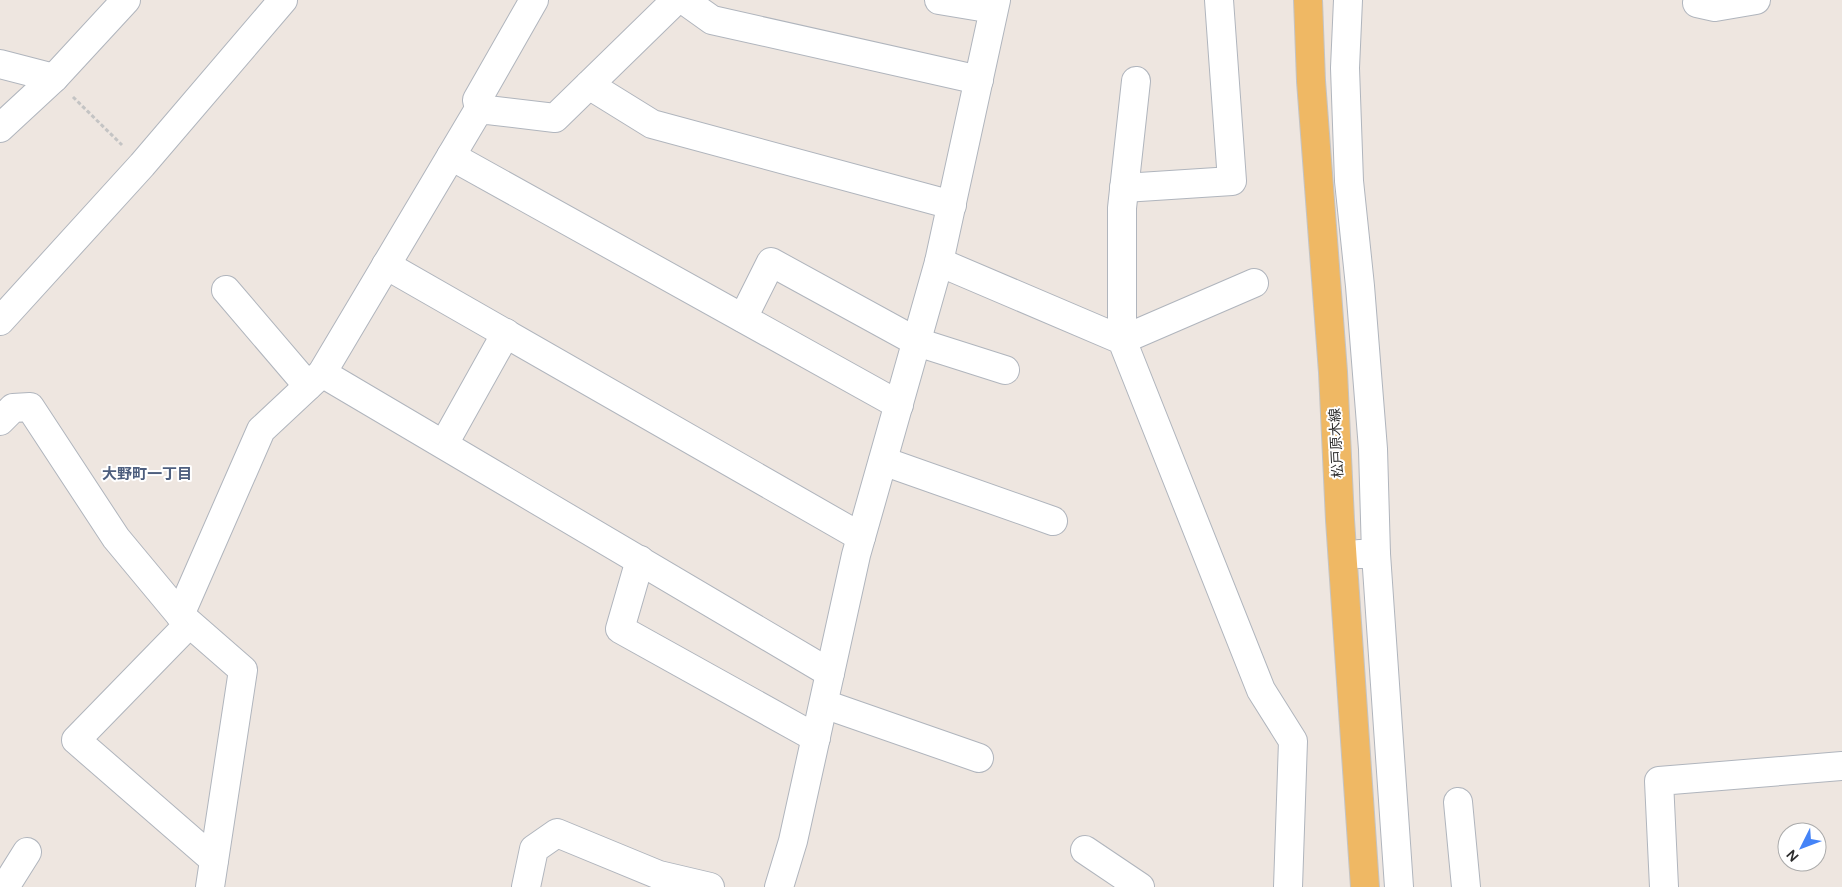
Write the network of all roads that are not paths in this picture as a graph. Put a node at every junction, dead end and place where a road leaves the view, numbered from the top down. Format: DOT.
graph roads {
  1 [pos="126,0"];
  2 [pos="283,0"];
  3 [pos="534,0"];
  4 [pos="676,0"];
  5 [pos="684,0"];
  6 [pos="939,0"];
  7 [pos="1218,0"];
  8 [pos="1308,0"];
  9 [pos="1348,0"];
  10 [pos="1756,0"];
  11 [pos="1697,3"];
  12 [pos="994,5"];
  13 [pos="0,64"];
  14 [pos="54,78"];
  15 [pos="979,80"];
  16 [pos="1136,81"];
  17 [pos="589,85"];
  18 [pos="479,110"];
  19 [pos="0,128"];
  20 [pos="451,156"];
  21 [pos="1124,188"];
  22 [pos="952,204"];
  23 [pos="939,262"];
  24 [pos="386,264"];
  25 [pos="1254,282"];
  26 [pos="226,290"];
  27 [pos="742,318"];
  28 [pos="0,322"];
  29 [pos="506,333"];
  30 [pos="1122,340"];
  31 [pos="917,342"];
  32 [pos="1005,370"];
  33 [pos="315,379"];
  34 [pos="899,405"];
  35 [pos="0,421"];
  36 [pos="444,444"];
  37 [pos="883,461"];
  38 [pos="1053,521"];
  39 [pos="861,537"];
  40 [pos="1376,554"];
  41 [pos="1342,555"];
  42 [pos="640,560"];
  43 [pos="185,619"];
  44 [pos="830,673"];
  45 [pos="824,704"];
  46 [pos="816,738"];
  47 [pos="979,758"];
  48 [pos="1842,766"];
  49 [pos="1458,802"];
  50 [pos="1085,850"];
  51 [pos="27,852"];
  52 [pos="214,860"];
  53 [pos="5,887"];
  54 [pos="210,887"];
  55 [pos="526,887"];
  56 [pos="710,887"];
  57 [pos="779,887"];
  58 [pos="1140,887"];
  59 [pos="1288,887"];
  60 [pos="1365,887"];
  61 [pos="1399,887"];
  62 [pos="1466,887"];
  63 [pos="1664,887"];
  1 -- 14 [label="street"];
  2 -- 28 [label="street"];
  3 -- 18 [label="street"];
  4 -- 17 [label="street"];
  5 -- 15 [label="street"];
  6 -- 12 [label="street"];
  7 -- 21 [label="street"];
  8 -- 41 [label="main road, 松戸原木線"];
  9 -- 40 [label="street"];
  10 -- 11 [label="street"];
  12 -- 15 [label="street"];
  13 -- 14 [label="street"];
  14 -- 19 [label="street"];
  15 -- 22 [label="street"];
  16 -- 21 [label="street"];
  17 -- 18 [label="street"];
  17 -- 22 [label="street"];
  18 -- 20 [label="street"];
  20 -- 24 [label="street"];
  20 -- 27 [label="street"];
  21 -- 30 [label="street"];
  22 -- 23 [label="street"];
  23 -- 30 [label="street"];
  23 -- 31 [label="street"];
  24 -- 29 [label="street"];
  24 -- 33 [label="street"];
  25 -- 30 [label="street"];
  26 -- 33 [label="street"];
  27 -- 31 [label="street"];
  27 -- 34 [label="street"];
  29 -- 36 [label="street"];
  29 -- 39 [label="street"];
  30 -- 59 [label="street"];
  31 -- 32 [label="street"];
  31 -- 34 [label="street"];
  33 -- 36 [label="street"];
  33 -- 43 [label="street"];
  34 -- 37 [label="street"];
  35 -- 43 [label="street"];
  36 -- 42 [label="street"];
  37 -- 38 [label="street"];
  37 -- 39 [label="street"];
  39 -- 44 [label="street"];
  40 -- 41 [label="street"];
  40 -- 61 [label="street"];
  41 -- 60 [label="main road, 松戸原木線"];
  42 -- 44 [label="street"];
  42 -- 46 [label="street"];
  43 -- 52 [label="street"];
  43 -- 52 [label="street"];
  44 -- 45 [label="street"];
  45 -- 46 [label="street"];
  45 -- 47 [label="street"];
  46 -- 57 [label="street"];
  48 -- 63 [label="street"];
  49 -- 62 [label="street"];
  50 -- 58 [label="street"];
  51 -- 53 [label="street"];
  52 -- 54 [label="street"];
  55 -- 56 [label="street"];
}
